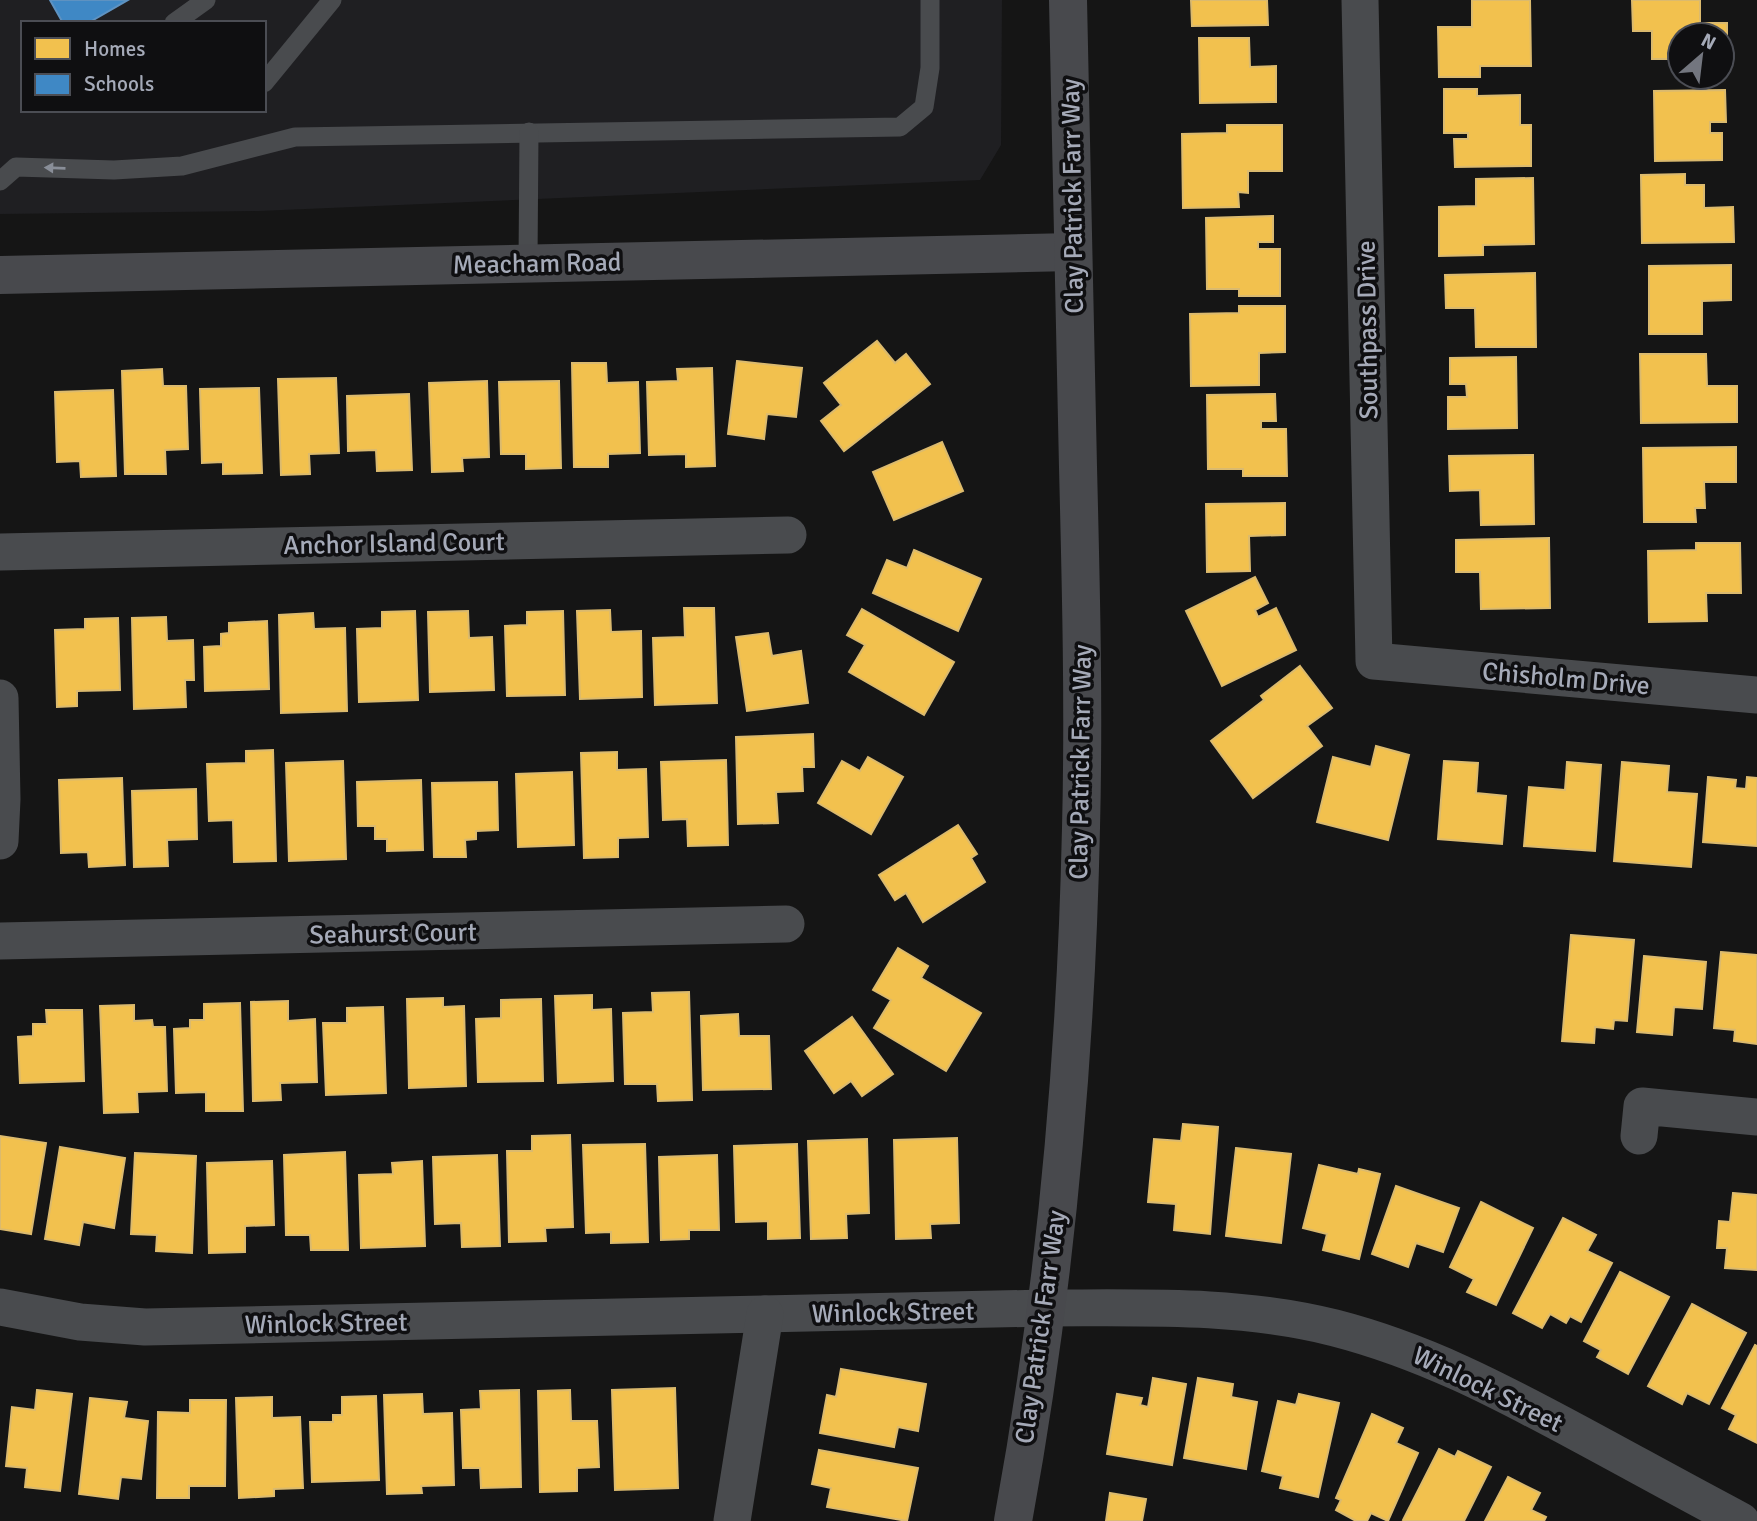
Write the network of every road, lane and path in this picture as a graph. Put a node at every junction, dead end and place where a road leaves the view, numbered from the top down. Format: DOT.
graph roads {
  1 [pos="206,0"];
  2 [pos="332,0"];
  3 [pos="930,0"];
  4 [pos="1068,0"];
  5 [pos="1360,0"];
  6 [pos="177,21"];
  7 [pos="266,81"];
  8 [pos="528,132"];
  9 [pos="0,181"];
  10 [pos="1073,252"];
  11 [pos="528,263"];
  12 [pos="0,275"];
  13 [pos="788,535"];
  14 [pos="0,552"];
  15 [pos="1374,661"];
  16 [pos="1757,695"];
  17 [pos="0,698"];
  18 [pos="0,841"];
  19 [pos="786,925"];
  20 [pos="0,942"];
  21 [pos="1757,1116"];
  22 [pos="1640,1136"];
  23 [pos="0,1307"];
  24 [pos="1046,1308"];
  25 [pos="765,1314"];
  26 [pos="732,1521"];
  27 [pos="1013,1521"];
  28 [pos="1741,1521"];
  1 -- 6 [label="lane"];
  2 -- 7 [label="lane"];
  3 -- 8 [label="lane"];
  4 -- 10 [label="street, Clay Patrick Farr Way"];
  5 -- 15 [label="street, Southpass Drive"];
  8 -- 9 [label="lane, one-way"];
  8 -- 11 [label="lane"];
  10 -- 11 [label="street, Meacham Road"];
  10 -- 24 [label="street, Clay Patrick Farr Way"];
  11 -- 12 [label="street, Meacham Road"];
  13 -- 14 [label="street, Anchor Island Court"];
  15 -- 16 [label="street, Chisholm Drive"];
  17 -- 18 [label="street"];
  19 -- 20 [label="street, Seahurst Court"];
  21 -- 22 [label="street"];
  23 -- 25 [label="street, Winlock Street"];
  24 -- 25 [label="street, Winlock Street"];
  24 -- 27 [label="street, Clay Patrick Farr Way"];
  24 -- 28 [label="street, Winlock Street"];
  25 -- 26 [label="street"];
}
